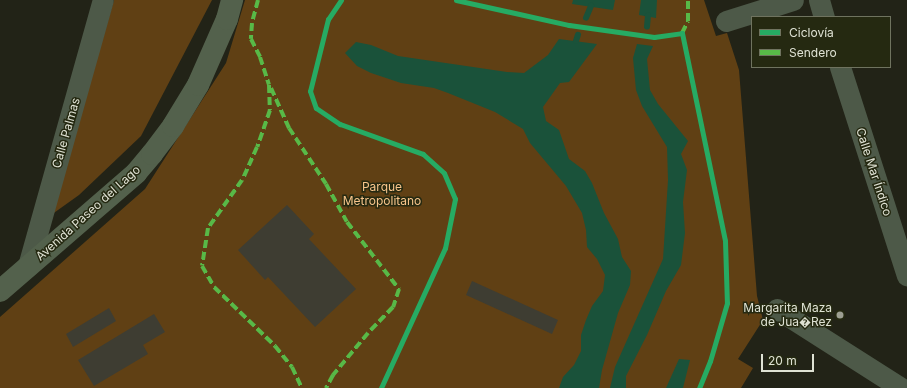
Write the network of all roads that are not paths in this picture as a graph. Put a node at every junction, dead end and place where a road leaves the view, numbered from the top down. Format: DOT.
graph roads {
  1 [pos="103,0"];
  2 [pos="232,0"];
  3 [pos="793,0"];
  4 [pos="819,0"];
  5 [pos="824,16"];
  6 [pos="726,21"];
  7 [pos="840,68"];
  8 [pos="28,266"];
  9 [pos="907,276"];
  10 [pos="0,291"];
  11 [pos="777,309"];
  12 [pos="901,388"];
  1 -- 8 [label="street, Calle Palmas"];
  2 -- 8 [label="main road, Avenida Paseo del Lago"];
  3 -- 6 [label="street"];
  4 -- 5 [label="street"];
  7 -- 9 [label="street, Calle Mar Índico"];
  8 -- 10 [label="main road, Avenida Paseo del Lago"];
  11 -- 12 [label="street"];
}
